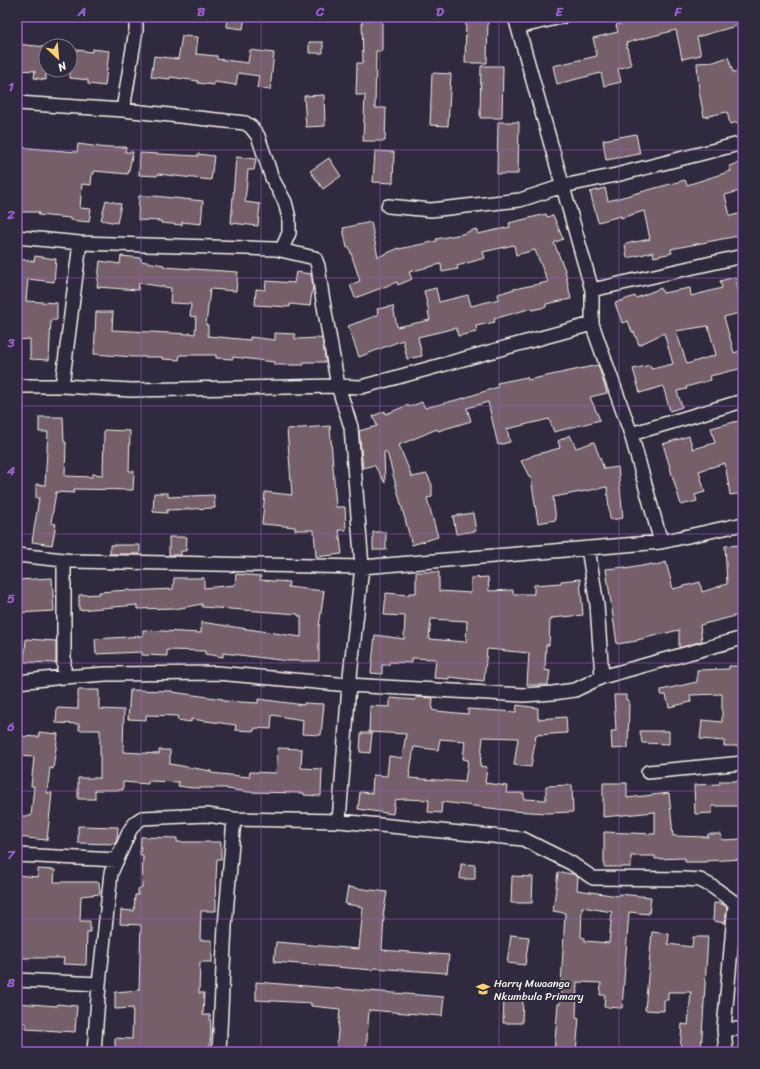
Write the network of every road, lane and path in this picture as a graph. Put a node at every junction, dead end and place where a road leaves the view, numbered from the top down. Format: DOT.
graph roads {
  1 [pos="136,17"];
  2 [pos="561,17"];
  3 [pos="516,22"];
  4 [pos="17,103"];
  5 [pos="123,110"];
  6 [pos="743,143"];
  7 [pos="563,186"];
  8 [pos="388,206"];
  9 [pos="17,237"];
  10 [pos="80,243"];
  11 [pos="282,250"];
  12 [pos="743,256"];
  13 [pos="592,290"];
  14 [pos="592,324"];
  15 [pos="17,386"];
  16 [pos="62,386"];
  17 [pos="338,386"];
  18 [pos="743,401"];
  19 [pos="632,434"];
  20 [pos="743,524"];
  21 [pos="661,542"];
  22 [pos="588,548"];
  23 [pos="17,555"];
  24 [pos="64,560"];
  25 [pos="362,567"];
  26 [pos="743,638"];
  27 [pos="64,677"];
  28 [pos="602,677"];
  29 [pos="17,682"];
  30 [pos="349,685"];
  31 [pos="743,763"];
  32 [pos="648,772"];
  33 [pos="234,819"];
  34 [pos="339,821"];
  35 [pos="17,855"];
  36 [pos="117,860"];
  37 [pos="739,904"];
  38 [pos="17,980"];
  39 [pos="99,984"];
  40 [pos="724,1029"];
  41 [pos="743,1029"];
  42 [pos="94,1052"];
  43 [pos="219,1052"];
  44 [pos="726,1052"];
  1 -- 5 [label="street"];
  2 -- 3 [label="street"];
  3 -- 7 [label="street"];
  4 -- 5 [label="street"];
  5 -- 11 [label="street"];
  6 -- 7 [label="street"];
  7 -- 8 [label="street"];
  7 -- 13 [label="street"];
  9 -- 10 [label="street"];
  10 -- 11 [label="street"];
  10 -- 16 [label="street"];
  11 -- 17 [label="street"];
  12 -- 13 [label="street"];
  13 -- 14 [label="street"];
  14 -- 17 [label="street"];
  14 -- 19 [label="street"];
  15 -- 16 [label="street"];
  16 -- 17 [label="street"];
  17 -- 25 [label="street"];
  18 -- 19 [label="street"];
  19 -- 21 [label="street"];
  20 -- 21 [label="street"];
  21 -- 22 [label="street"];
  22 -- 25 [label="street"];
  22 -- 28 [label="street"];
  23 -- 24 [label="street"];
  24 -- 25 [label="street"];
  24 -- 27 [label="street"];
  25 -- 30 [label="street"];
  26 -- 28 [label="street"];
  27 -- 29 [label="street"];
  27 -- 30 [label="street"];
  28 -- 30 [label="street"];
  30 -- 34 [label="street"];
  31 -- 32 [label="street"];
  33 -- 34 [label="street"];
  33 -- 36 [label="street"];
  33 -- 43 [label="street"];
  34 -- 37 [label="street"];
  35 -- 36 [label="street"];
  36 -- 39 [label="street"];
  37 -- 40 [label="street"];
  38 -- 39 [label="street"];
  39 -- 42 [label="street"];
  40 -- 41 [label="street"];
  40 -- 44 [label="street"];
}
